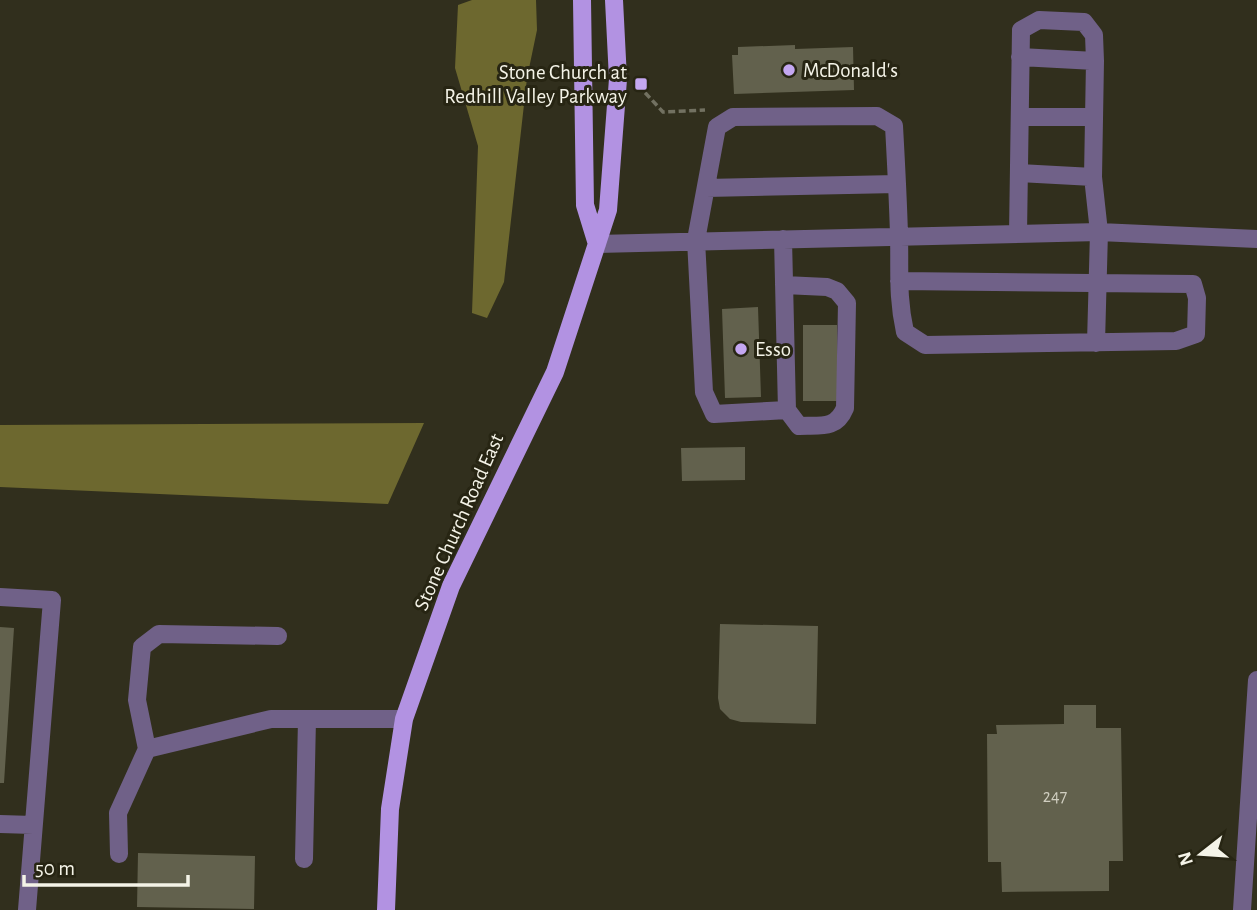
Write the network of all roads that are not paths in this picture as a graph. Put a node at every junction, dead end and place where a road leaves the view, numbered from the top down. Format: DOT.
graph roads {
  1 [pos="582,0"];
  2 [pos="614,0"];
  3 [pos="1020,57"];
  4 [pos="1095,61"];
  5 [pos="1020,117"];
  6 [pos="1094,117"];
  7 [pos="1019,173"];
  8 [pos="1093,177"];
  9 [pos="897,184"];
  10 [pos="706,188"];
  11 [pos="1099,232"];
  12 [pos="1018,234"];
  13 [pos="899,237"];
  14 [pos="783,239"];
  15 [pos="1257,239"];
  16 [pos="696,240"];
  17 [pos="597,244"];
  18 [pos="899,281"];
  19 [pos="1098,284"];
  20 [pos="784,285"];
  21 [pos="1096,342"];
  22 [pos="787,410"];
  23 [pos="0,597"];
  24 [pos="278,635"];
  25 [pos="1257,680"];
  26 [pos="307,719"];
  27 [pos="404,719"];
  28 [pos="147,749"];
  29 [pos="0,824"];
  30 [pos="33,825"];
  31 [pos="119,854"];
  32 [pos="304,859"];
  33 [pos="27,910"];
  34 [pos="386,910"];
  35 [pos="1242,910"];
  1 -- 17 [label="main road"];
  2 -- 17 [label="main road, Stone Church Road East"];
  3 -- 4 [label="street"];
  3 -- 4 [label="street"];
  3 -- 5 [label="street"];
  4 -- 6 [label="street"];
  5 -- 6 [label="street"];
  5 -- 7 [label="street"];
  6 -- 8 [label="street"];
  7 -- 8 [label="street"];
  7 -- 12 [label="street"];
  8 -- 11 [label="street"];
  9 -- 10 [label="street"];
  9 -- 10 [label="street"];
  9 -- 13 [label="street"];
  10 -- 16 [label="street"];
  11 -- 12 [label="street"];
  11 -- 15 [label="street"];
  11 -- 19 [label="street"];
  12 -- 13 [label="street"];
  13 -- 14 [label="street"];
  13 -- 18 [label="street"];
  14 -- 16 [label="street"];
  14 -- 20 [label="street"];
  16 -- 17 [label="street"];
  16 -- 22 [label="street"];
  17 -- 27 [label="main road, Stone Church Road East"];
  18 -- 19 [label="street"];
  18 -- 21 [label="street"];
  19 -- 21 [label="street"];
  19 -- 21 [label="street"];
  20 -- 22 [label="street"];
  20 -- 22 [label="street"];
  23 -- 30 [label="street"];
  24 -- 28 [label="street"];
  25 -- 35 [label="street"];
  26 -- 27 [label="street"];
  26 -- 28 [label="street"];
  26 -- 32 [label="street"];
  27 -- 34 [label="main road, Stone Church Road East"];
  28 -- 31 [label="street"];
  29 -- 30 [label="street"];
  30 -- 33 [label="street"];
}
